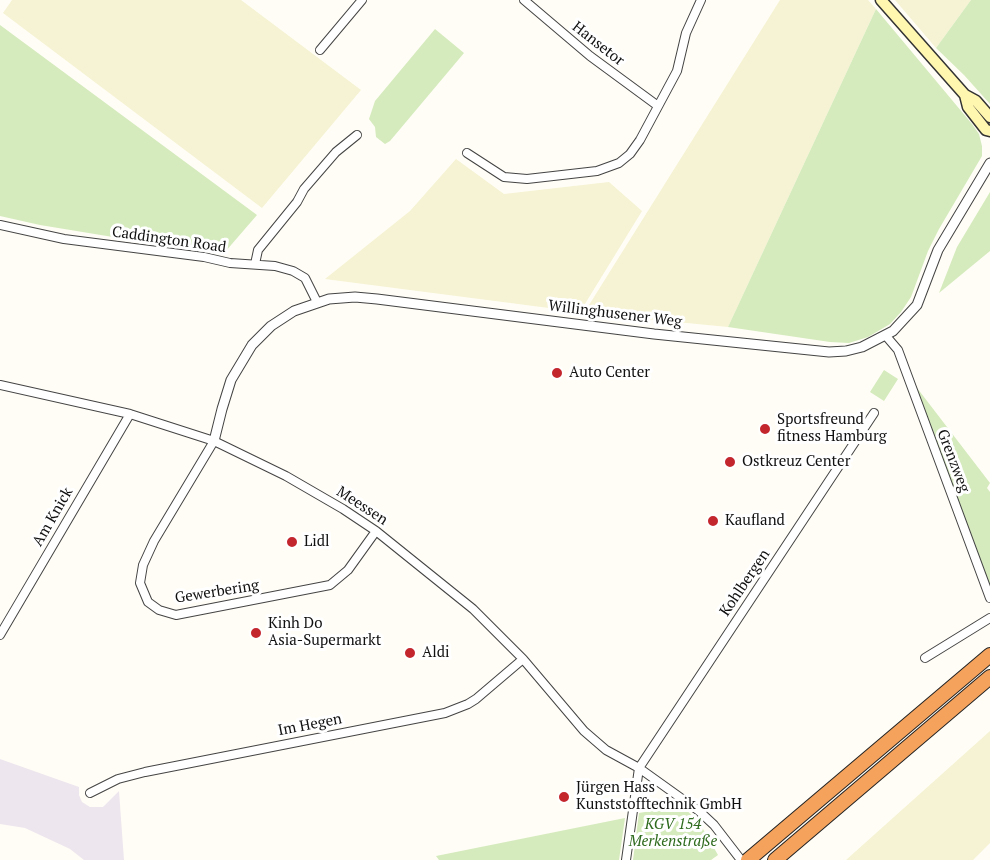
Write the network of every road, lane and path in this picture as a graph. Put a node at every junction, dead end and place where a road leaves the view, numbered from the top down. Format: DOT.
graph roads {
  1 [pos="362,0"];
  2 [pos="524,0"];
  3 [pos="701,0"];
  4 [pos="882,0"];
  5 [pos="320,50"];
  6 [pos="965,95"];
  7 [pos="658,106"];
  8 [pos="990,117"];
  9 [pos="990,131"];
  10 [pos="357,135"];
  11 [pos="467,153"];
  12 [pos="990,163"];
  13 [pos="0,225"];
  14 [pos="255,264"];
  15 [pos="317,302"];
  16 [pos="886,336"];
  17 [pos="0,385"];
  18 [pos="874,413"];
  19 [pos="130,414"];
  20 [pos="214,441"];
  21 [pos="376,531"];
  22 [pos="990,598"];
  23 [pos="990,618"];
  24 [pos="0,635"];
  25 [pos="990,655"];
  26 [pos="925,658"];
  27 [pos="523,659"];
  28 [pos="990,677"];
  29 [pos="990,690"];
  30 [pos="962,700"];
  31 [pos="639,768"];
  32 [pos="90,793"];
  33 [pos="627,860"];
  34 [pos="741,860"];
  35 [pos="748,860"];
  36 [pos="775,860"];
  1 -- 5 [label="street"];
  2 -- 7 [label="street, Hansetor"];
  3 -- 7 [label="street"];
  4 -- 6 [label="main road"];
  6 -- 8 [label="main road"];
  6 -- 9 [label="main road"];
  7 -- 11 [label="street"];
  10 -- 14 [label="street"];
  12 -- 16 [label="street, Willinghusener Weg"];
  13 -- 14 [label="street, Caddington Road"];
  14 -- 15 [label="street, Caddington Road"];
  15 -- 16 [label="street, Willinghusener Weg"];
  15 -- 20 [label="street, Willinghusener Weg"];
  16 -- 22 [label="street, Grenzweg"];
  17 -- 19 [label="street, Meessen"];
  18 -- 31 [label="street, Kohlbergen"];
  19 -- 20 [label="street, Meessen"];
  19 -- 24 [label="street, Am Knick"];
  20 -- 21 [label="street, Meessen"];
  20 -- 21 [label="street, Gewerbering"];
  21 -- 27 [label="street, Meessen"];
  23 -- 26 [label="street"];
  25 -- 35 [label="highway"];
  27 -- 31 [label="street, Meessen"];
  27 -- 32 [label="street, Im Hegen"];
  28 -- 30 [label="highway"];
  29 -- 30 [label="highway"];
  30 -- 36 [label="highway"];
  31 -- 33 [label="street"];
  31 -- 34 [label="street, Meessen"];
}
